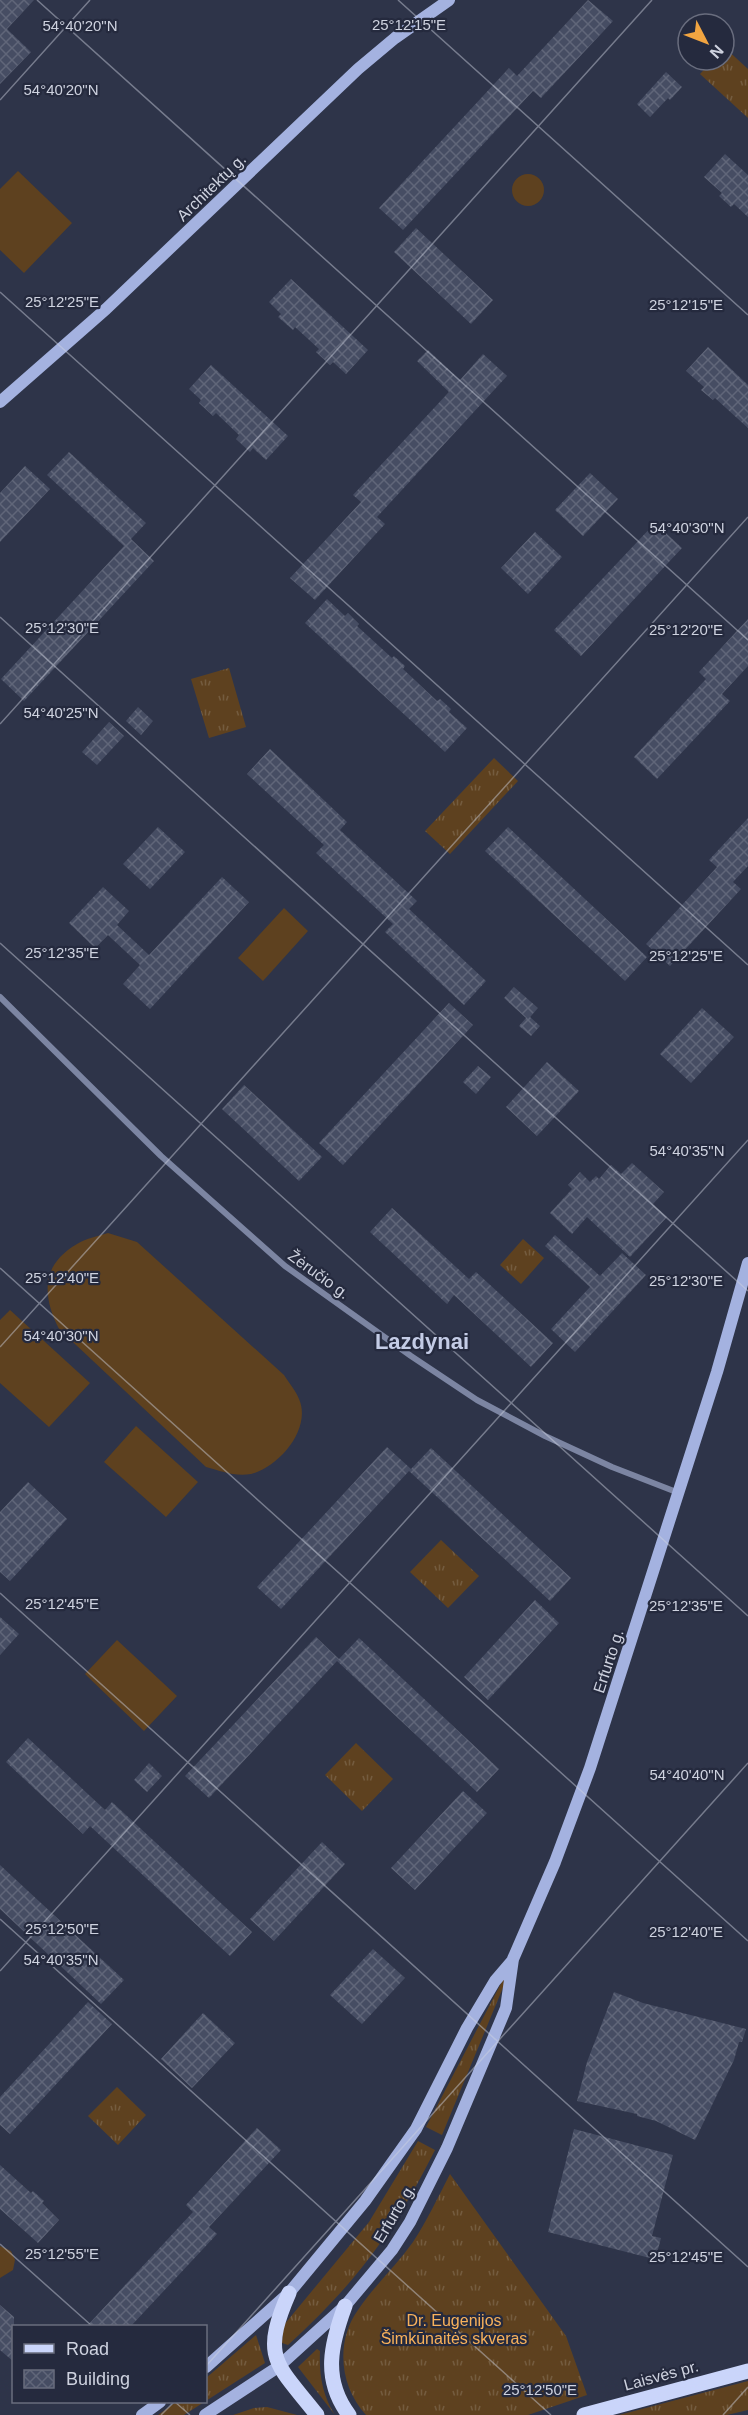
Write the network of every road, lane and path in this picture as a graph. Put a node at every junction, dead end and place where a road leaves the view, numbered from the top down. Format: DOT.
graph roads {
  1 [pos="449,0"];
  2 [pos="0,402"];
  3 [pos="0,997"];
  4 [pos="748,1263"];
  5 [pos="679,1493"];
  6 [pos="513,1959"];
  7 [pos="289,2293"];
  8 [pos="345,2306"];
  9 [pos="207,2366"];
  10 [pos="279,2367"];
  11 [pos="748,2371"];
  12 [pos="159,2403"];
  13 [pos="142,2415"];
  14 [pos="205,2415"];
  15 [pos="317,2415"];
  16 [pos="349,2415"];
  17 [pos="584,2415"];
  1 -- 2 [label="street, Architektų g."];
  3 -- 5 [label="street, Žėručio g."];
  4 -- 5 [label="street, Erfurto g."];
  5 -- 6 [label="street, Erfurto g."];
  6 -- 7 [label="street, Erfurto g."];
  6 -- 8 [label="street, Erfurto g."];
  7 -- 9 [label="street, Erfurto g."];
  7 -- 10 [label="main road"];
  8 -- 10 [label="street, Erfurto g."];
  8 -- 16 [label="main road"];
  10 -- 14 [label="street, Erfurto g."];
  10 -- 15 [label="main road"];
  11 -- 17 [label="main road, Laisvės pr."];
  12 -- 13 [label="street"];
}
